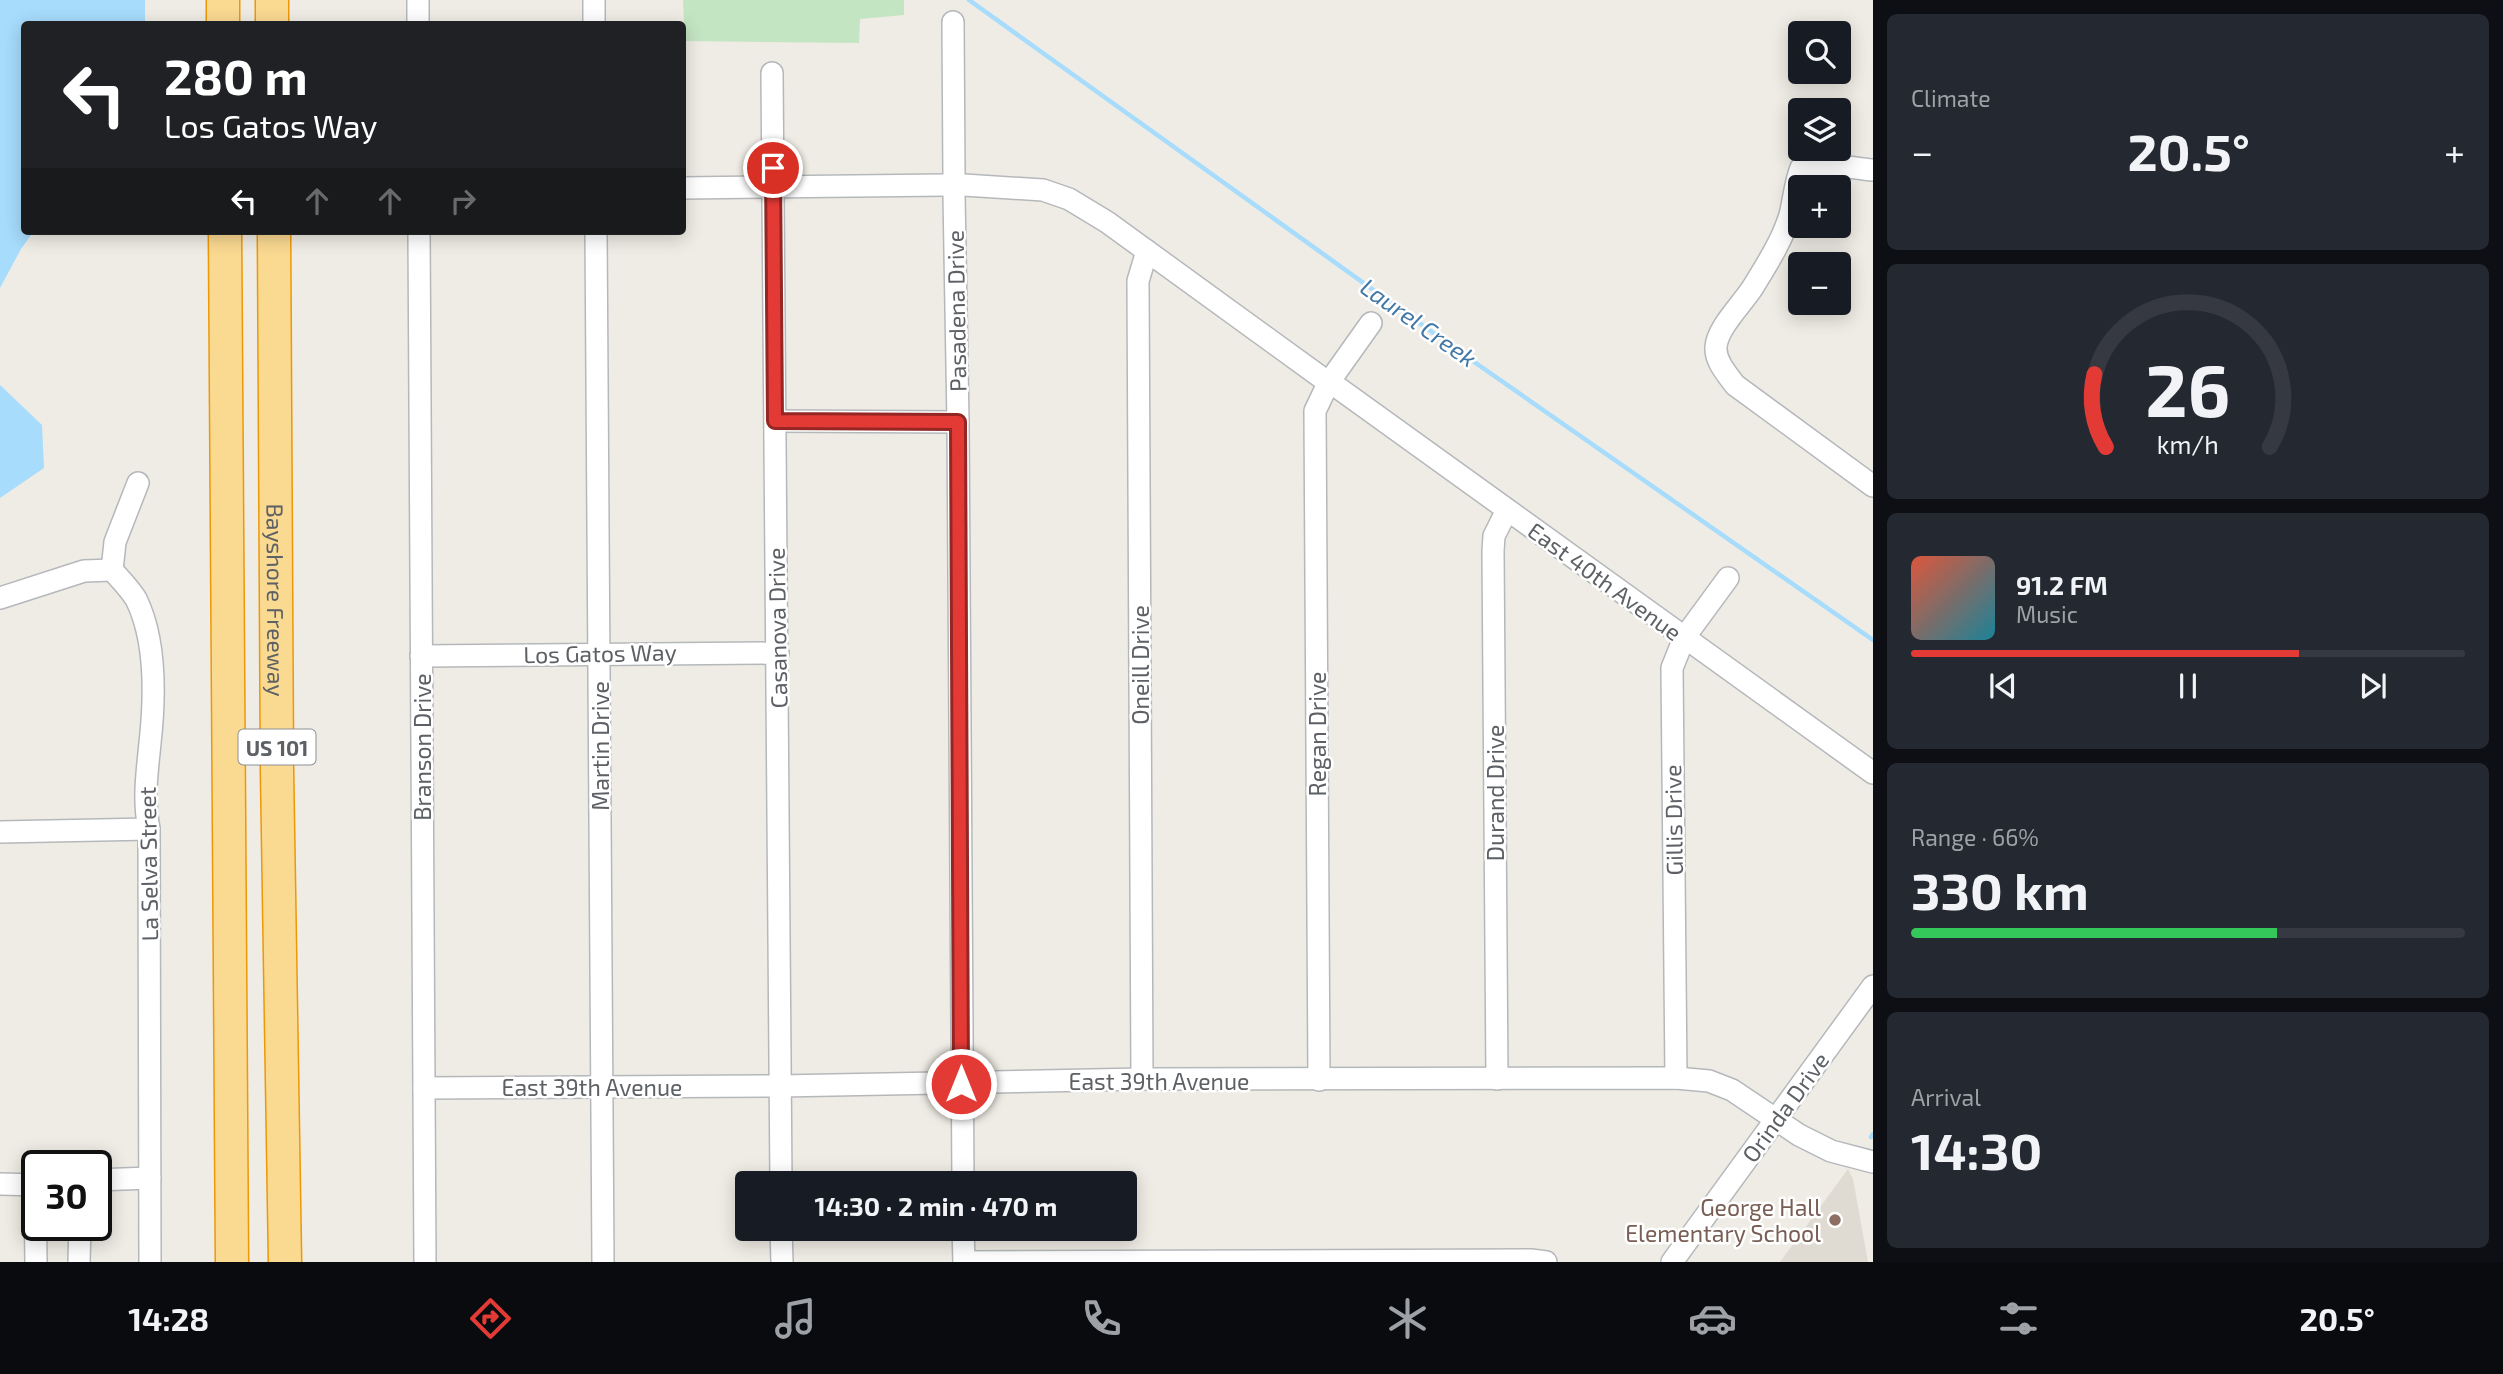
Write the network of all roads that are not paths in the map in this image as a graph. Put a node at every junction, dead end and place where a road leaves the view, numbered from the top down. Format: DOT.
graph roads {
  1 [pos="223,0"];
  2 [pos="272,0"];
  3 [pos="418,0"];
  4 [pos="594,0"];
  5 [pos="223,21"];
  6 [pos="272,21"];
  7 [pos="418,21"];
  8 [pos="594,21"];
  9 [pos="953,22"];
  10 [pos="772,73"];
  11 [pos="1873,170"];
  12 [pos="774,186"];
  13 [pos="954,186"];
  14 [pos="686,188"];
  15 [pos="225,235"];
  16 [pos="274,235"];
  17 [pos="419,235"];
  18 [pos="596,235"];
  19 [pos="1147,251"];
  20 [pos="1371,323"];
  21 [pos="1329,383"];
  22 [pos="775,421"];
  23 [pos="958,422"];
  24 [pos="138,483"];
  25 [pos="1873,486"];
  26 [pos="1507,510"];
  27 [pos="112,570"];
  28 [pos="1728,578"];
  29 [pos="0,598"];
  30 [pos="1684,638"];
  31 [pos="600,653"];
  32 [pos="778,653"];
  33 [pos="421,656"];
  34 [pos="1873,774"];
  35 [pos="149,829"];
  36 [pos="0,832"];
  37 [pos="1873,986"];
  38 [pos="1676,1078"];
  39 [pos="1142,1079"];
  40 [pos="1497,1079"];
  41 [pos="1319,1080"];
  42 [pos="961,1084"];
  43 [pos="780,1086"];
  44 [pos="602,1087"];
  45 [pos="424,1088"];
  46 [pos="1776,1119"];
  47 [pos="1873,1163"];
  48 [pos="781,1171"];
  49 [pos="963,1171"];
  50 [pos="150,1178"];
  51 [pos="112,1179"];
  52 [pos="0,1184"];
  53 [pos="21,1185"];
  54 [pos="36,1241"];
  55 [pos="80,1241"];
  56 [pos="781,1241"];
  57 [pos="963,1241"];
  58 [pos="36,1262"];
  59 [pos="79,1262"];
  60 [pos="150,1262"];
  61 [pos="232,1262"];
  62 [pos="285,1262"];
  63 [pos="425,1262"];
  64 [pos="603,1262"];
  65 [pos="782,1262"];
  66 [pos="964,1262"];
  67 [pos="1546,1262"];
  68 [pos="1672,1262"];
  1 -- 5 [label="highway"];
  2 -- 6 [label="highway"];
  3 -- 7 [label="street"];
  4 -- 8 [label="street"];
  9 -- 13 [label="street, Pasadena Drive"];
  10 -- 12 [label="street, Casanova Drive"];
  11 -- 25 [label="street"];
  12 -- 13 [label="street, East 40th Avenue"];
  12 -- 14 [label="street, East 40th Avenue"];
  12 -- 22 [label="street, Casanova Drive"];
  13 -- 19 [label="street, East 40th Avenue"];
  13 -- 23 [label="street, Pasadena Drive"];
  15 -- 61 [label="highway, US 101"];
  16 -- 62 [label="highway, Bayshore Freeway / US 101"];
  17 -- 33 [label="street, Branson Drive"];
  18 -- 31 [label="street, Martin Drive"];
  19 -- 21 [label="street, East 40th Avenue"];
  19 -- 39 [label="street, Oneill Drive"];
  20 -- 21 [label="street, Regan Drive"];
  21 -- 26 [label="street, East 40th Avenue"];
  21 -- 41 [label="street, Regan Drive"];
  22 -- 23 [label="street"];
  22 -- 32 [label="street, Casanova Drive"];
  23 -- 42 [label="street, Pasadena Drive"];
  24 -- 27 [label="street"];
  26 -- 30 [label="street, East 40th Avenue"];
  26 -- 40 [label="street, Durand Drive"];
  27 -- 29 [label="street"];
  27 -- 35 [label="street, La Selva Street"];
  28 -- 30 [label="street, Gillis Drive"];
  30 -- 34 [label="street, East 40th Avenue"];
  30 -- 38 [label="street, Gillis Drive"];
  31 -- 32 [label="street, Los Gatos Way"];
  31 -- 33 [label="street, Los Gatos Way"];
  31 -- 44 [label="street, Martin Drive"];
  32 -- 43 [label="street, Casanova Drive"];
  33 -- 45 [label="street, Branson Drive"];
  35 -- 36 [label="street"];
  35 -- 50 [label="street, La Selva Street"];
  37 -- 46 [label="street, Orinda Drive"];
  38 -- 40 [label="street, East 39th Avenue"];
  38 -- 46 [label="street, East 39th Avenue"];
  39 -- 41 [label="street, East 39th Avenue"];
  39 -- 42 [label="street, East 39th Avenue"];
  40 -- 41 [label="street, East 39th Avenue"];
  42 -- 43 [label="street, East 39th Avenue"];
  42 -- 49 [label="street, Pasadena Drive"];
  43 -- 44 [label="street, East 39th Avenue"];
  43 -- 48 [label="street, Casanova Drive"];
  44 -- 45 [label="street, East 39th Avenue"];
  44 -- 64 [label="street, Martin Drive"];
  45 -- 63 [label="street, Branson Drive"];
  46 -- 47 [label="street, East 39th Avenue"];
  46 -- 68 [label="street, Orinda Drive"];
  50 -- 51 [label="street"];
  50 -- 60 [label="street, La Selva Street"];
  52 -- 53 [label="street"];
  54 -- 58 [label="street"];
  55 -- 59 [label="street"];
  56 -- 65 [label="street"];
  57 -- 66 [label="street"];
  66 -- 67 [label="street"];
}
